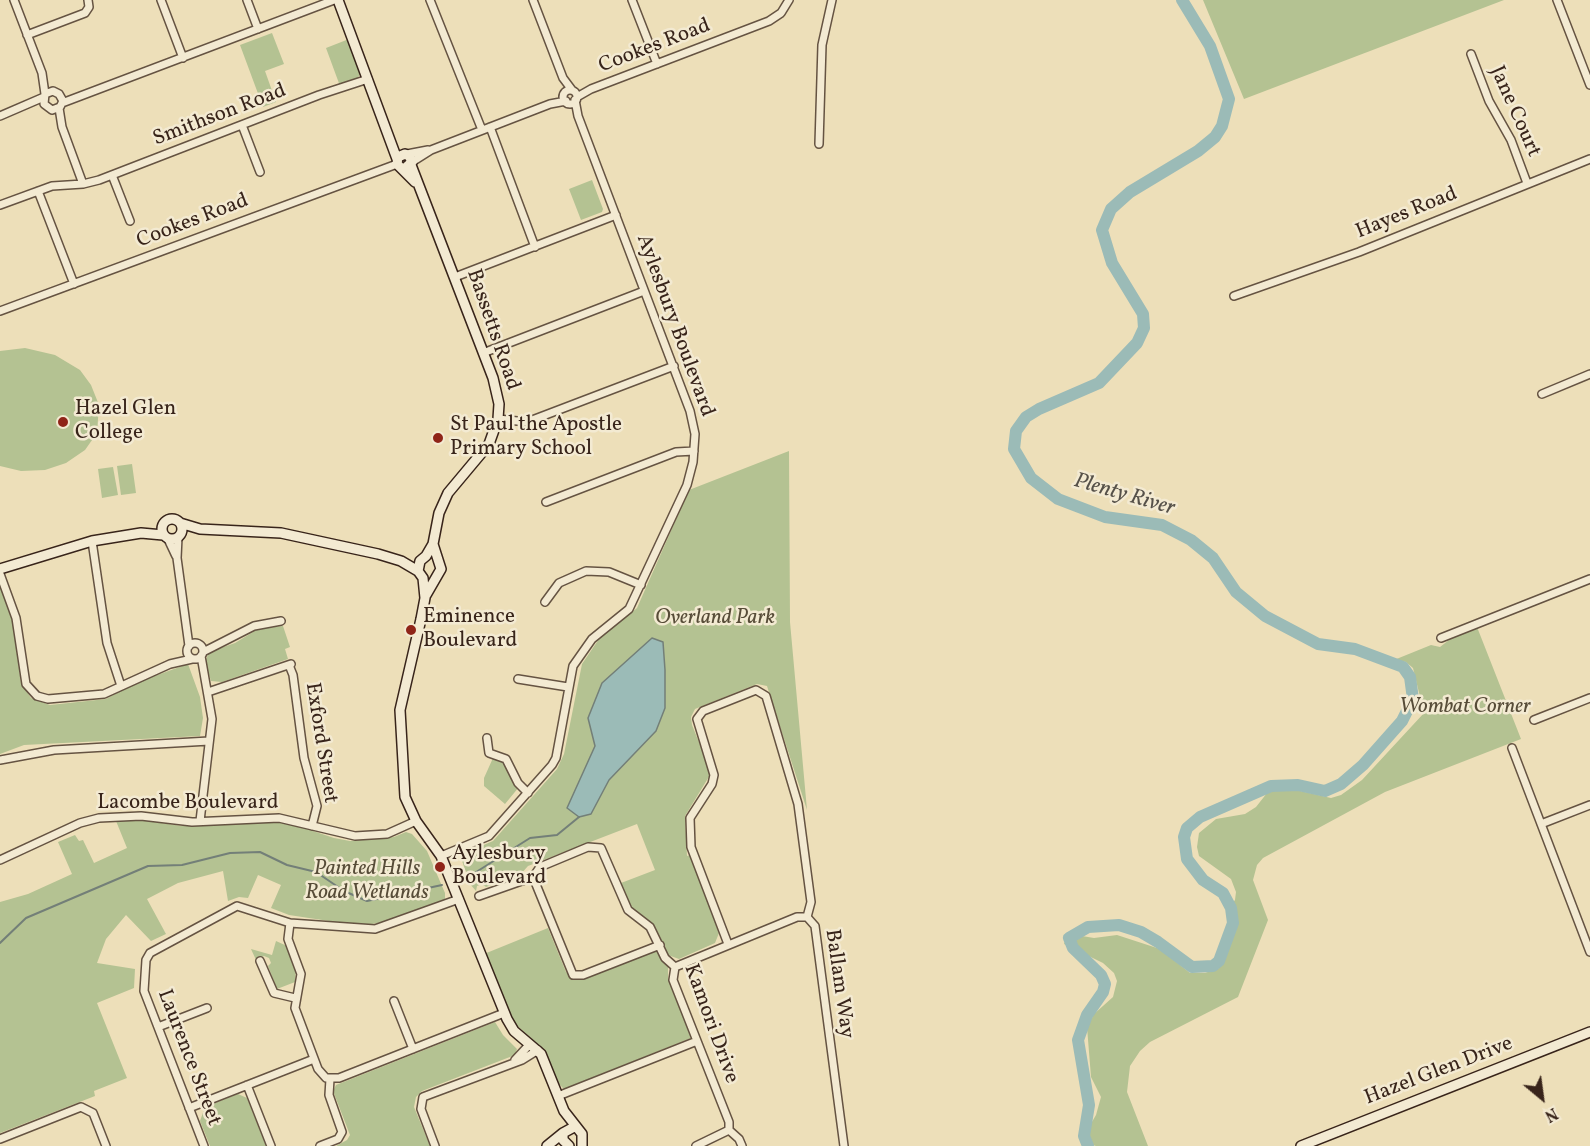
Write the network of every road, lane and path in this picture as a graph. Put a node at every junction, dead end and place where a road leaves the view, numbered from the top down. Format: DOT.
graph roads {
  1 [pos="14,0"];
  2 [pos="88,0"];
  3 [pos="160,0"];
  4 [pos="247,0"];
  5 [pos="336,0"];
  6 [pos="430,0"];
  7 [pos="533,0"];
  8 [pos="632,0"];
  9 [pos="789,0"];
  10 [pos="832,0"];
  11 [pos="1557,0"];
  12 [pos="258,29"];
  13 [pos="27,35"];
  14 [pos="1471,54"];
  15 [pos="183,58"];
  16 [pos="657,64"];
  17 [pos="42,73"];
  18 [pos="369,79"];
  19 [pos="1590,85"];
  20 [pos="59,93"];
  21 [pos="84,95"];
  22 [pos="44,96"];
  23 [pos="570,96"];
  24 [pos="61,106"];
  25 [pos="23,107"];
  26 [pos="47,108"];
  27 [pos="0,116"];
  28 [pos="242,124"];
  29 [pos="62,127"];
  30 [pos="490,127"];
  31 [pos="482,130"];
  32 [pos="819,144"];
  33 [pos="1590,159"];
  34 [pos="405,161"];
  35 [pos="260,172"];
  36 [pos="112,175"];
  37 [pos="1527,183"];
  38 [pos="83,184"];
  39 [pos="38,190"];
  40 [pos="0,205"];
  41 [pos="616,215"];
  42 [pos="130,221"];
  43 [pos="535,247"];
  44 [pos="455,277"];
  45 [pos="74,284"];
  46 [pos="645,291"];
  47 [pos="1234,296"];
  48 [pos="0,311"];
  49 [pos="483,353"];
  50 [pos="674,366"];
  51 [pos="1590,374"];
  52 [pos="1542,394"];
  53 [pos="498,419"];
  54 [pos="694,451"];
  55 [pos="546,502"];
  56 [pos="180,523"];
  57 [pos="163,524"];
  58 [pos="200,529"];
  59 [pos="141,533"];
  60 [pos="180,535"];
  61 [pos="166,537"];
  62 [pos="92,541"];
  63 [pos="433,544"];
  64 [pos="177,558"];
  65 [pos="423,558"];
  66 [pos="438,560"];
  67 [pos="401,561"];
  68 [pos="0,572"];
  69 [pos="420,574"];
  70 [pos="433,579"];
  71 [pos="1590,579"];
  72 [pos="641,585"];
  73 [pos="424,598"];
  74 [pos="545,602"];
  75 [pos="281,621"];
  76 [pos="1441,638"];
  77 [pos="220,643"];
  78 [pos="193,647"];
  79 [pos="202,654"];
  80 [pos="193,659"];
  81 [pos="170,664"];
  82 [pos="202,672"];
  83 [pos="518,679"];
  84 [pos="121,686"];
  85 [pos="568,687"];
  86 [pos="208,692"];
  87 [pos="1590,698"];
  88 [pos="1534,720"];
  89 [pos="487,738"];
  90 [pos="209,741"];
  91 [pos="1512,748"];
  92 [pos="0,760"];
  93 [pos="528,793"];
  94 [pos="1590,805"];
  95 [pos="200,821"];
  96 [pos="416,821"];
  97 [pos="1541,824"];
  98 [pos="312,826"];
  99 [pos="441,856"];
  100 [pos="0,860"];
  101 [pos="533,877"];
  102 [pos="479,896"];
  103 [pos="459,899"];
  104 [pos="807,917"];
  105 [pos="290,923"];
  106 [pos="728,944"];
  107 [pos="660,945"];
  108 [pos="1590,952"];
  109 [pos="260,961"];
  110 [pos="675,967"];
  111 [pos="295,998"];
  112 [pos="394,1001"];
  113 [pos="207,1008"];
  114 [pos="504,1013"];
  115 [pos="158,1028"];
  116 [pos="1590,1032"];
  117 [pos="697,1041"];
  118 [pos="530,1044"];
  119 [pos="413,1049"];
  120 [pos="538,1050"];
  121 [pos="314,1059"];
  122 [pos="513,1061"];
  123 [pos="330,1079"];
  124 [pos="247,1085"];
  125 [pos="558,1096"];
  126 [pos="189,1108"];
  127 [pos="564,1111"];
  128 [pos="574,1127"];
  129 [pos="729,1130"];
  130 [pos="564,1132"];
  131 [pos="0,1139"];
  132 [pos="572,1145"];
  133 [pos="106,1146"];
  134 [pos="204,1146"];
  135 [pos="271,1146"];
  136 [pos="320,1146"];
  137 [pos="435,1146"];
  138 [pos="548,1146"];
  139 [pos="696,1146"];
  140 [pos="742,1146"];
  141 [pos="844,1146"];
  142 [pos="1301,1146"];
  1 -- 13 [label="street"];
  2 -- 13 [label="street"];
  3 -- 15 [label="street"];
  4 -- 12 [label="street"];
  5 -- 12 [label="street"];
  5 -- 18 [label="street, Bassetts Road"];
  6 -- 31 [label="street"];
  7 -- 23 [label="street, Aylesbury Boulevard"];
  8 -- 16 [label="street"];
  9 -- 16 [label="street, Cookes Road"];
  10 -- 32 [label="street"];
  11 -- 19 [label="street"];
  12 -- 15 [label="street"];
  13 -- 17 [label="street"];
  14 -- 37 [label="street, Jane Court"];
  15 -- 21 [label="street"];
  16 -- 23 [label="street, Cookes Road"];
  17 -- 20 [label="street"];
  17 -- 22 [label="street"];
  18 -- 28 [label="street, Smithson Road"];
  18 -- 34 [label="street, Bassetts Road"];
  20 -- 21 [label="street"];
  20 -- 22 [label="street"];
  20 -- 24 [label="street"];
  21 -- 24 [label="street"];
  22 -- 25 [label="street"];
  22 -- 26 [label="street"];
  23 -- 30 [label="street, Cookes Road"];
  23 -- 41 [label="street, Aylesbury Boulevard"];
  24 -- 26 [label="street"];
  24 -- 29 [label="street"];
  25 -- 26 [label="street"];
  25 -- 27 [label="street"];
  26 -- 29 [label="street"];
  28 -- 35 [label="street"];
  28 -- 36 [label="street, Smithson Road"];
  29 -- 38 [label="street"];
  30 -- 31 [label="street, Cookes Road"];
  30 -- 43 [label="street"];
  31 -- 34 [label="street, Cookes Road"];
  33 -- 37 [label="street, Hayes Road"];
  34 -- 44 [label="street, Bassetts Road"];
  34 -- 45 [label="street, Cookes Road"];
  36 -- 38 [label="street, Smithson Road"];
  36 -- 42 [label="street"];
  37 -- 47 [label="street, Hayes Road"];
  38 -- 39 [label="street, Smithson Road"];
  39 -- 40 [label="street, Smithson Road"];
  39 -- 45 [label="street"];
  41 -- 43 [label="street"];
  41 -- 46 [label="street, Aylesbury Boulevard"];
  43 -- 44 [label="street"];
  44 -- 49 [label="street, Bassetts Road"];
  45 -- 48 [label="street, Cookes Road"];
  46 -- 49 [label="street"];
  46 -- 50 [label="street, Aylesbury Boulevard"];
  49 -- 53 [label="street, Bassetts Road"];
  50 -- 53 [label="street"];
  50 -- 54 [label="street, Aylesbury Boulevard"];
  51 -- 52 [label="street"];
  53 -- 63 [label="street, Bassetts Road"];
  54 -- 55 [label="street"];
  54 -- 72 [label="street, Aylesbury Boulevard"];
  56 -- 57 [label="street"];
  56 -- 58 [label="street"];
  56 -- 60 [label="street"];
  57 -- 59 [label="street"];
  57 -- 61 [label="street"];
  58 -- 60 [label="street"];
  58 -- 67 [label="street"];
  59 -- 61 [label="street"];
  59 -- 62 [label="street"];
  60 -- 61 [label="street"];
  60 -- 64 [label="street"];
  61 -- 64 [label="street"];
  62 -- 68 [label="street"];
  62 -- 84 [label="street"];
  63 -- 65 [label="street, Bassetts Road"];
  63 -- 66 [label="street"];
  64 -- 78 [label="street"];
  65 -- 66 [label="street"];
  65 -- 67 [label="street"];
  65 -- 69 [label="street, Bassetts Road"];
  66 -- 70 [label="street, Bassetts Road"];
  67 -- 69 [label="street"];
  68 -- 84 [label="street"];
  69 -- 70 [label="street"];
  69 -- 73 [label="street, Bassetts Road"];
  70 -- 73 [label="street, Bassetts Road"];
  71 -- 76 [label="street"];
  72 -- 74 [label="street"];
  72 -- 85 [label="street, Aylesbury Boulevard"];
  73 -- 96 [label="street, Bassetts Road"];
  75 -- 77 [label="street"];
  77 -- 78 [label="street"];
  77 -- 79 [label="street"];
  78 -- 79 [label="street"];
  78 -- 80 [label="street"];
  78 -- 81 [label="street"];
  79 -- 80 [label="street"];
  79 -- 82 [label="street"];
  80 -- 81 [label="street"];
  80 -- 82 [label="street"];
  81 -- 84 [label="street"];
  82 -- 86 [label="street"];
  83 -- 85 [label="street"];
  85 -- 93 [label="street, Aylesbury Boulevard"];
  86 -- 90 [label="street"];
  86 -- 98 [label="street, Exford Street"];
  87 -- 88 [label="street"];
  89 -- 93 [label="street"];
  90 -- 92 [label="street"];
  90 -- 95 [label="street"];
  91 -- 97 [label="street"];
  93 -- 99 [label="street, Aylesbury Boulevard"];
  94 -- 97 [label="street"];
  95 -- 98 [label="street, Lacombe Boulevard"];
  95 -- 100 [label="street, Lacombe Boulevard"];
  96 -- 98 [label="street, Lacombe Boulevard"];
  96 -- 99 [label="street, Bassetts Road"];
  97 -- 108 [label="street"];
  99 -- 103 [label="street, Bassetts Road"];
  101 -- 102 [label="street, Kamori Drive"];
  101 -- 107 [label="street, Kamori Drive"];
  101 -- 107 [label="street"];
  103 -- 105 [label="street, Laurence Street"];
  103 -- 114 [label="street, Bassetts Road"];
  104 -- 106 [label="street"];
  104 -- 106 [label="street, Ballam Way"];
  104 -- 141 [label="street, Ballam Way"];
  105 -- 111 [label="street"];
  105 -- 115 [label="street, Laurence Street"];
  106 -- 110 [label="street"];
  107 -- 110 [label="street, Kamori Drive"];
  109 -- 111 [label="street"];
  110 -- 117 [label="street, Kamori Drive"];
  111 -- 121 [label="street"];
  112 -- 119 [label="street"];
  113 -- 115 [label="street"];
  114 -- 118 [label="street, Bassetts Road"];
  114 -- 119 [label="street"];
  115 -- 126 [label="street, Laurence Street"];
  116 -- 142 [label="street, Hazel Glen Drive"];
  117 -- 125 [label="street"];
  117 -- 129 [label="street, Kamori Drive"];
  118 -- 120 [label="street, Bassetts Road"];
  118 -- 122 [label="street"];
  119 -- 123 [label="street"];
  120 -- 122 [label="street"];
  120 -- 125 [label="street"];
  121 -- 123 [label="street"];
  121 -- 124 [label="street"];
  122 -- 137 [label="street"];
  123 -- 136 [label="street"];
  124 -- 126 [label="street"];
  124 -- 135 [label="street"];
  125 -- 127 [label="street"];
  126 -- 134 [label="street, Laurence Street"];
  127 -- 128 [label="street"];
  127 -- 130 [label="street"];
  128 -- 130 [label="street"];
  128 -- 132 [label="street"];
  129 -- 139 [label="street"];
  129 -- 140 [label="street, Kamori Drive"];
  130 -- 132 [label="street"];
  130 -- 138 [label="street"];
  131 -- 133 [label="street"];
}
